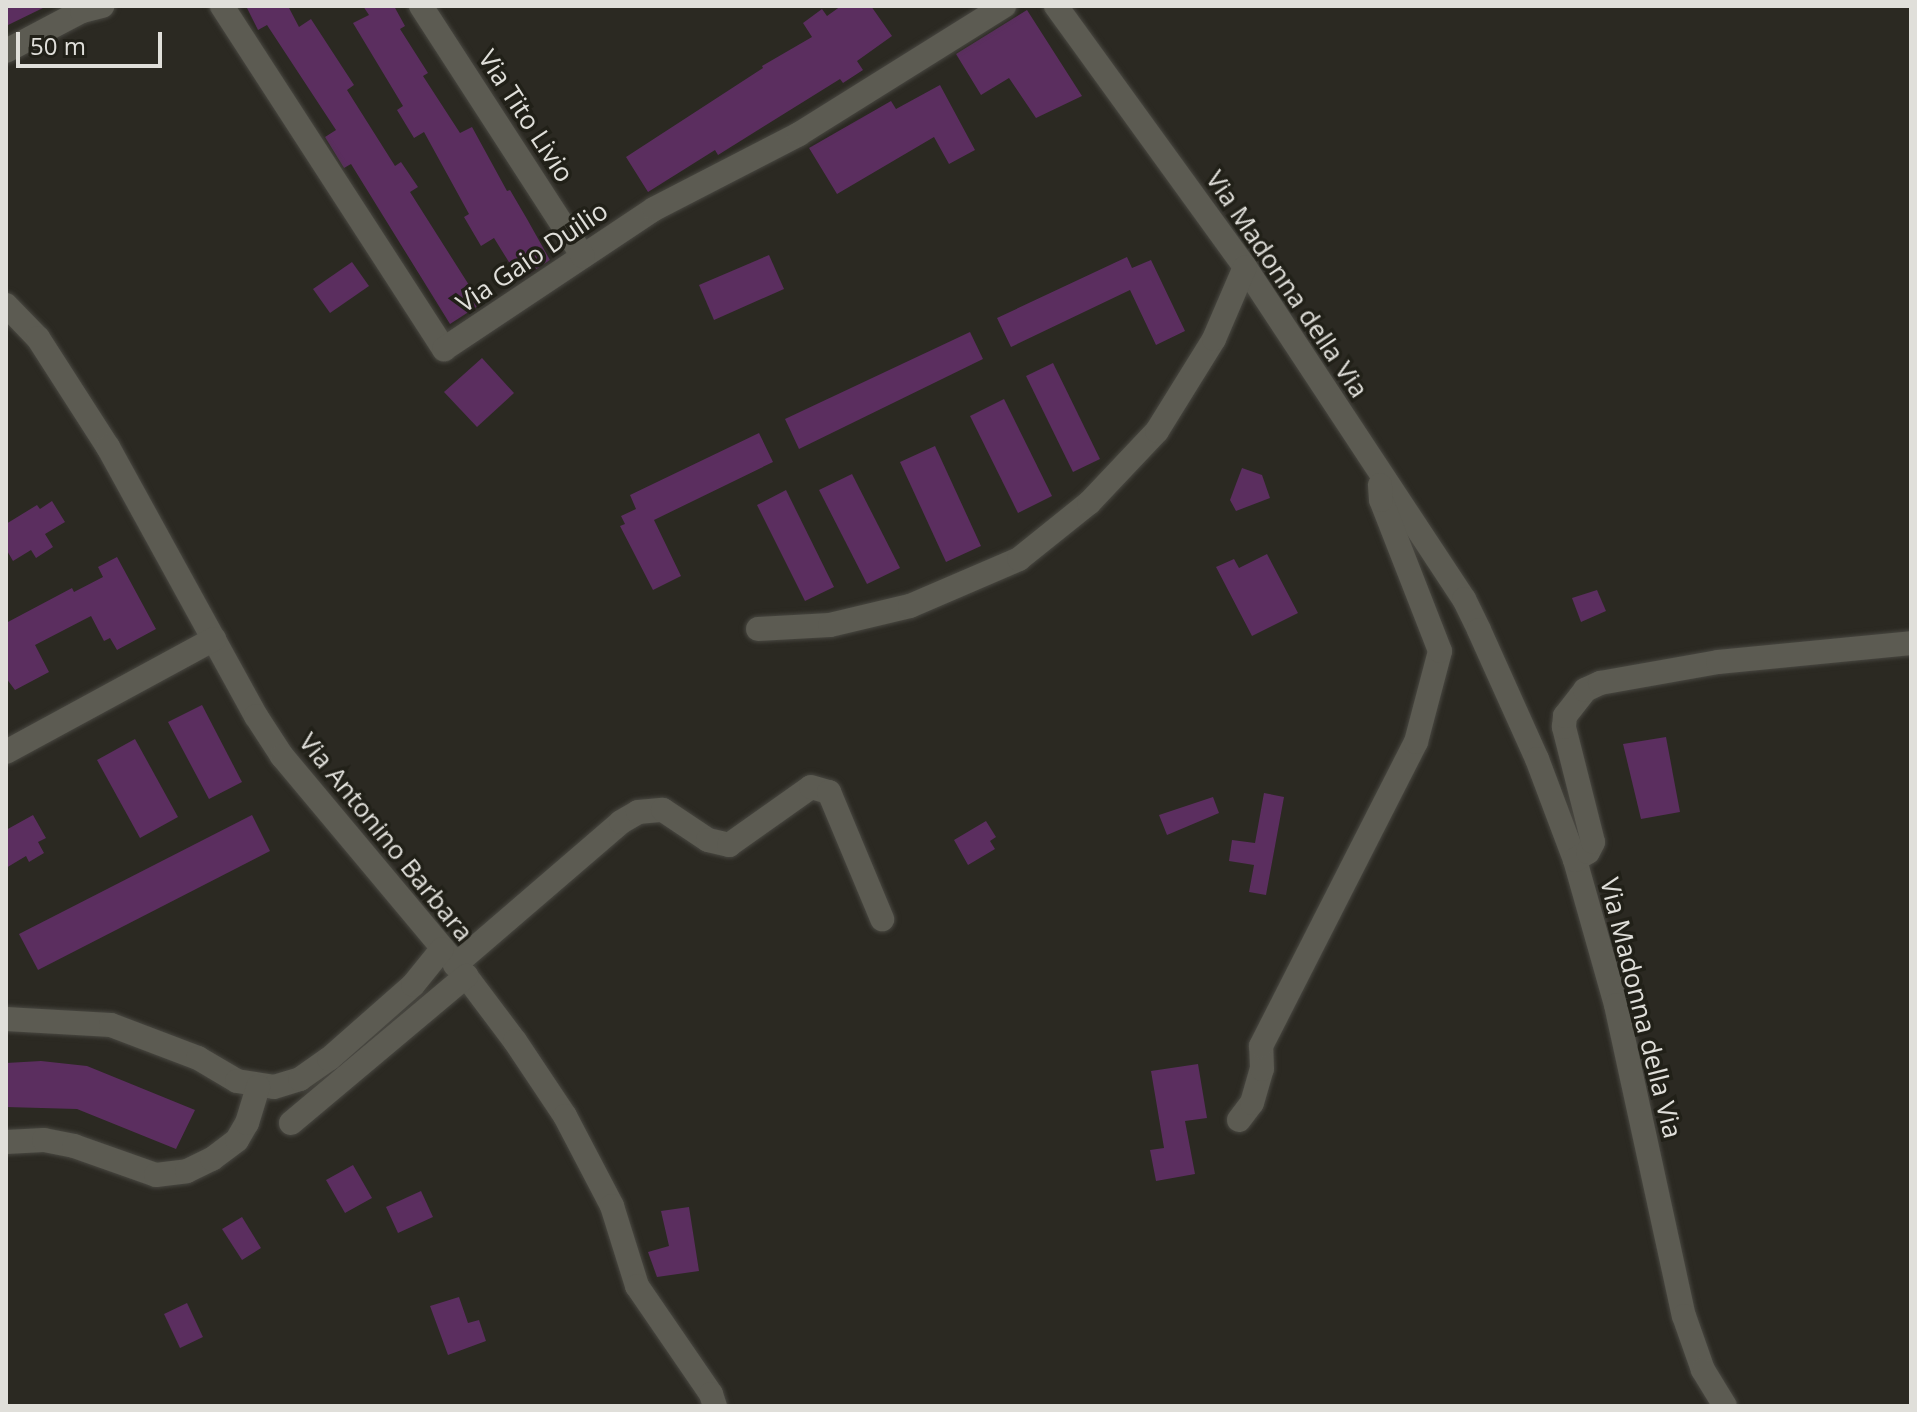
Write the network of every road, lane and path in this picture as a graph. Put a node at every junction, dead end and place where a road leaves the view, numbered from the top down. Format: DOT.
graph roads {
  1 [pos="222,6"];
  2 [pos="421,6"];
  3 [pos="1004,6"];
  4 [pos="1056,6"];
  5 [pos="88,8"];
  6 [pos="6,51"];
  7 [pos="583,256"];
  8 [pos="1245,267"];
  9 [pos="6,305"];
  10 [pos="1380,475"];
  11 [pos="758,629"];
  12 [pos="214,639"];
  13 [pos="1911,643"];
  14 [pos="6,752"];
  15 [pos="1575,860"];
  16 [pos="882,919"];
  17 [pos="454,963"];
  18 [pos="6,1019"];
  19 [pos="258,1087"];
  20 [pos="1239,1120"];
  21 [pos="291,1123"];
  22 [pos="6,1142"];
  23 [pos="715,1406"];
  24 [pos="1725,1406"];
  1 -- 7 [label="street, Via Gaio Duilio"];
  2 -- 7 [label="street, Via Tito Livio"];
  3 -- 7 [label="street, Via Gaio Duilio"];
  4 -- 8 [label="street, Via Madonna della Via"];
  5 -- 6 [label="street"];
  8 -- 10 [label="street, Via Madonna della Via"];
  8 -- 11 [label="street"];
  9 -- 12 [label="street, Via Antonino Barbara"];
  10 -- 15 [label="street, Via Madonna della Via"];
  10 -- 20 [label="street"];
  12 -- 14 [label="street"];
  12 -- 17 [label="street, Via Antonino Barbara"];
  13 -- 15 [label="street"];
  15 -- 24 [label="street, Via Madonna della Via"];
  16 -- 17 [label="street"];
  17 -- 19 [label="street"];
  17 -- 21 [label="street"];
  17 -- 23 [label="street, Via Antonino Barbara"];
  18 -- 19 [label="street"];
  19 -- 22 [label="street"];
}
